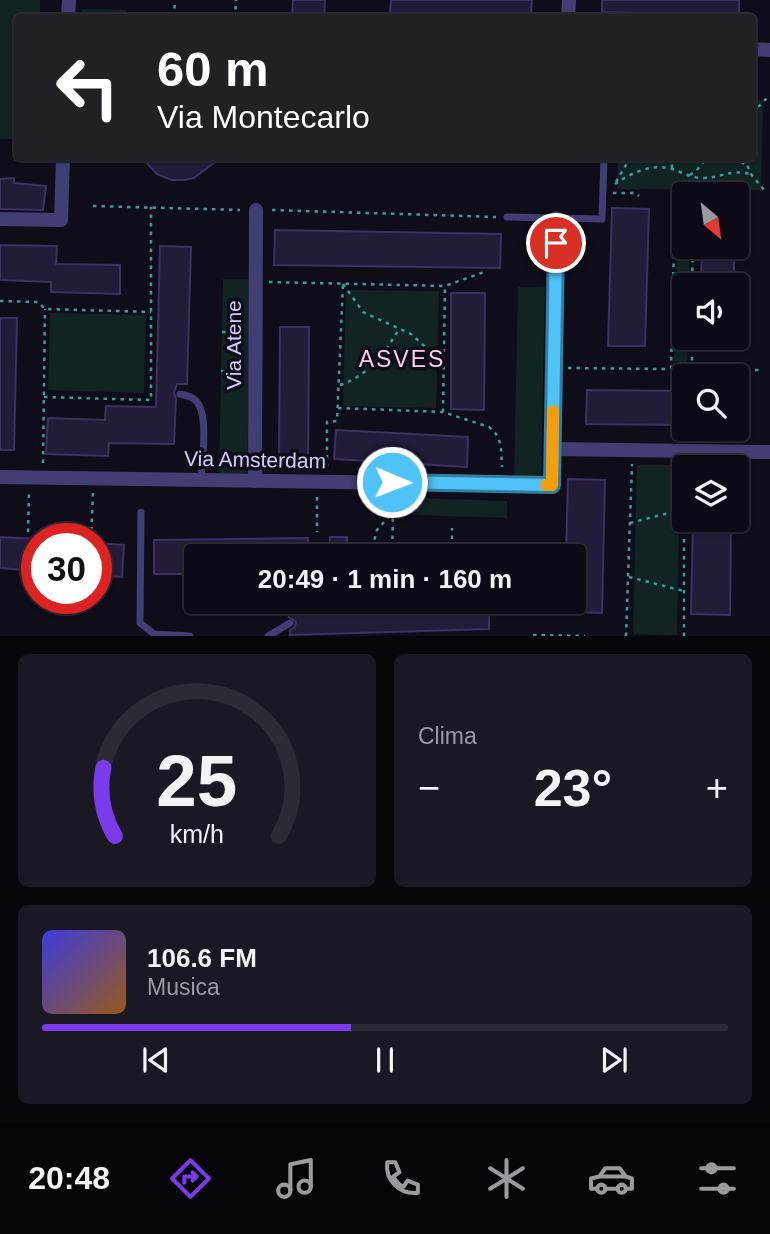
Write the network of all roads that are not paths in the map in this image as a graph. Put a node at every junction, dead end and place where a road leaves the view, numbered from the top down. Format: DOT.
graph roads {
  1 [pos="63,161"];
  2 [pos="604,161"];
  3 [pos="256,210"];
  4 [pos="507,217"];
  5 [pos="556,218"];
  6 [pos="0,219"];
  7 [pos="180,394"];
  8 [pos="553,449"];
  9 [pos="770,452"];
  10 [pos="0,477"];
  11 [pos="201,480"];
  12 [pos="254,481"];
  13 [pos="141,513"];
  14 [pos="290,622"];
  15 [pos="190,635"];
  16 [pos="268,635"];
  1 -- 6 [label="street"];
  2 -- 5 [label="lane"];
  3 -- 12 [label="street, Via Atene"];
  4 -- 5 [label="lane"];
  5 -- 8 [label="street"];
  7 -- 11 [label="lane"];
  8 -- 9 [label="street"];
  8 -- 12 [label="street, Via Amsterdam"];
  10 -- 11 [label="street, Via Amsterdam"];
  11 -- 12 [label="street, Via Amsterdam"];
  13 -- 15 [label="lane"];
  14 -- 16 [label="lane"];
}
